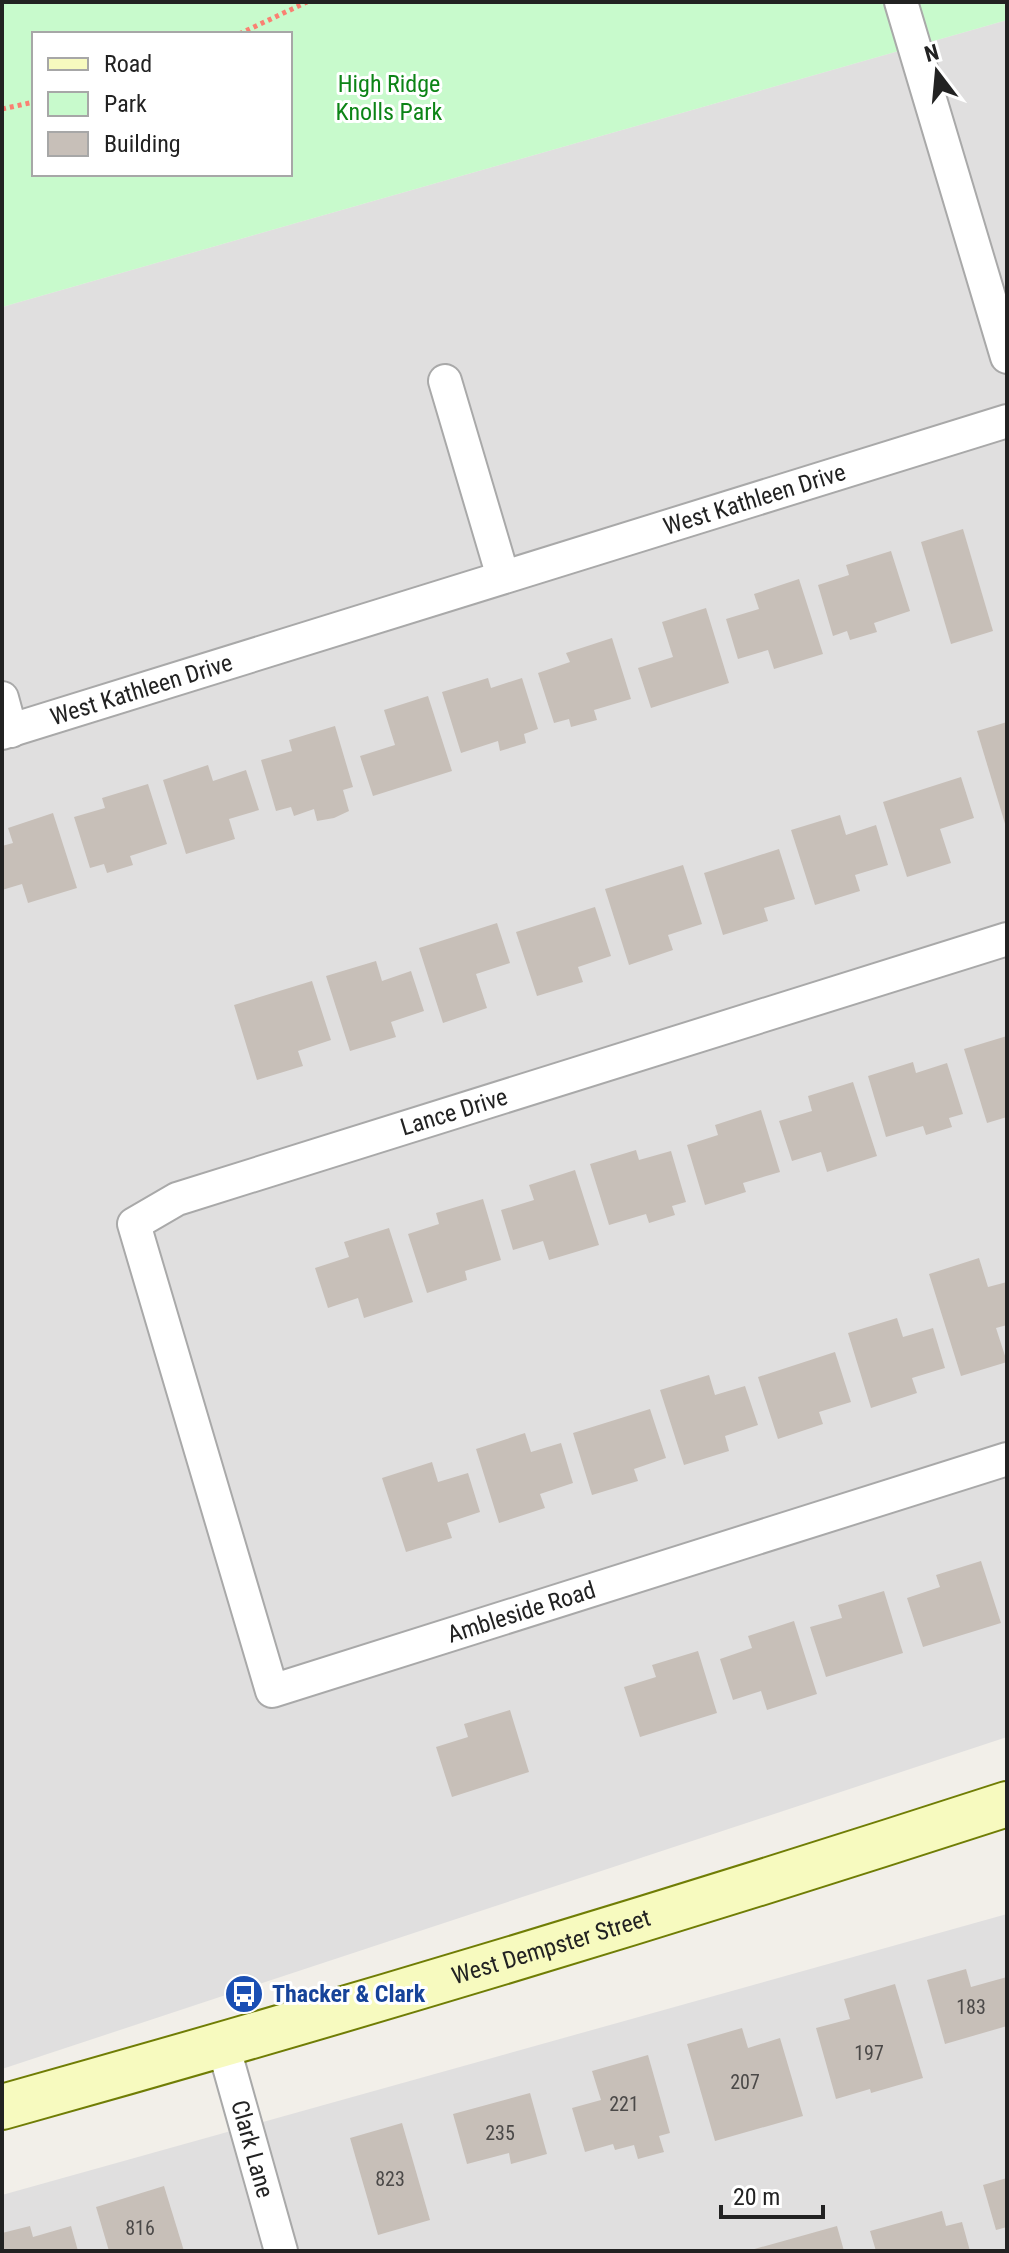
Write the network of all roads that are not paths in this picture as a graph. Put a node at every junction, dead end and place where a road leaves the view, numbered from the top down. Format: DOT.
graph roads {
  1 [pos="901,2"];
  2 [pos="1007,357"];
  3 [pos="445,381"];
  4 [pos="1007,421"];
  5 [pos="503,577"];
  6 [pos="2,698"];
  7 [pos="6,732"];
  8 [pos="1007,939"];
  9 [pos="203,1454"];
  10 [pos="1007,1459"];
  11 [pos="1007,1804"];
  12 [pos="223,2045"];
  13 [pos="2,2107"];
  14 [pos="281,2251"];
  1 -- 2 [label="street"];
  3 -- 5 [label="street"];
  4 -- 5 [label="street, West Kathleen Drive"];
  5 -- 7 [label="street, West Kathleen Drive"];
  6 -- 7 [label="street, West Kathleen Drive"];
  8 -- 9 [label="street, Lance Drive"];
  9 -- 10 [label="street, Ambleside Road"];
  11 -- 12 [label="main road, West Dempster Street"];
  12 -- 13 [label="main road, West Dempster Street"];
  12 -- 14 [label="street, Clark Lane"];
}
